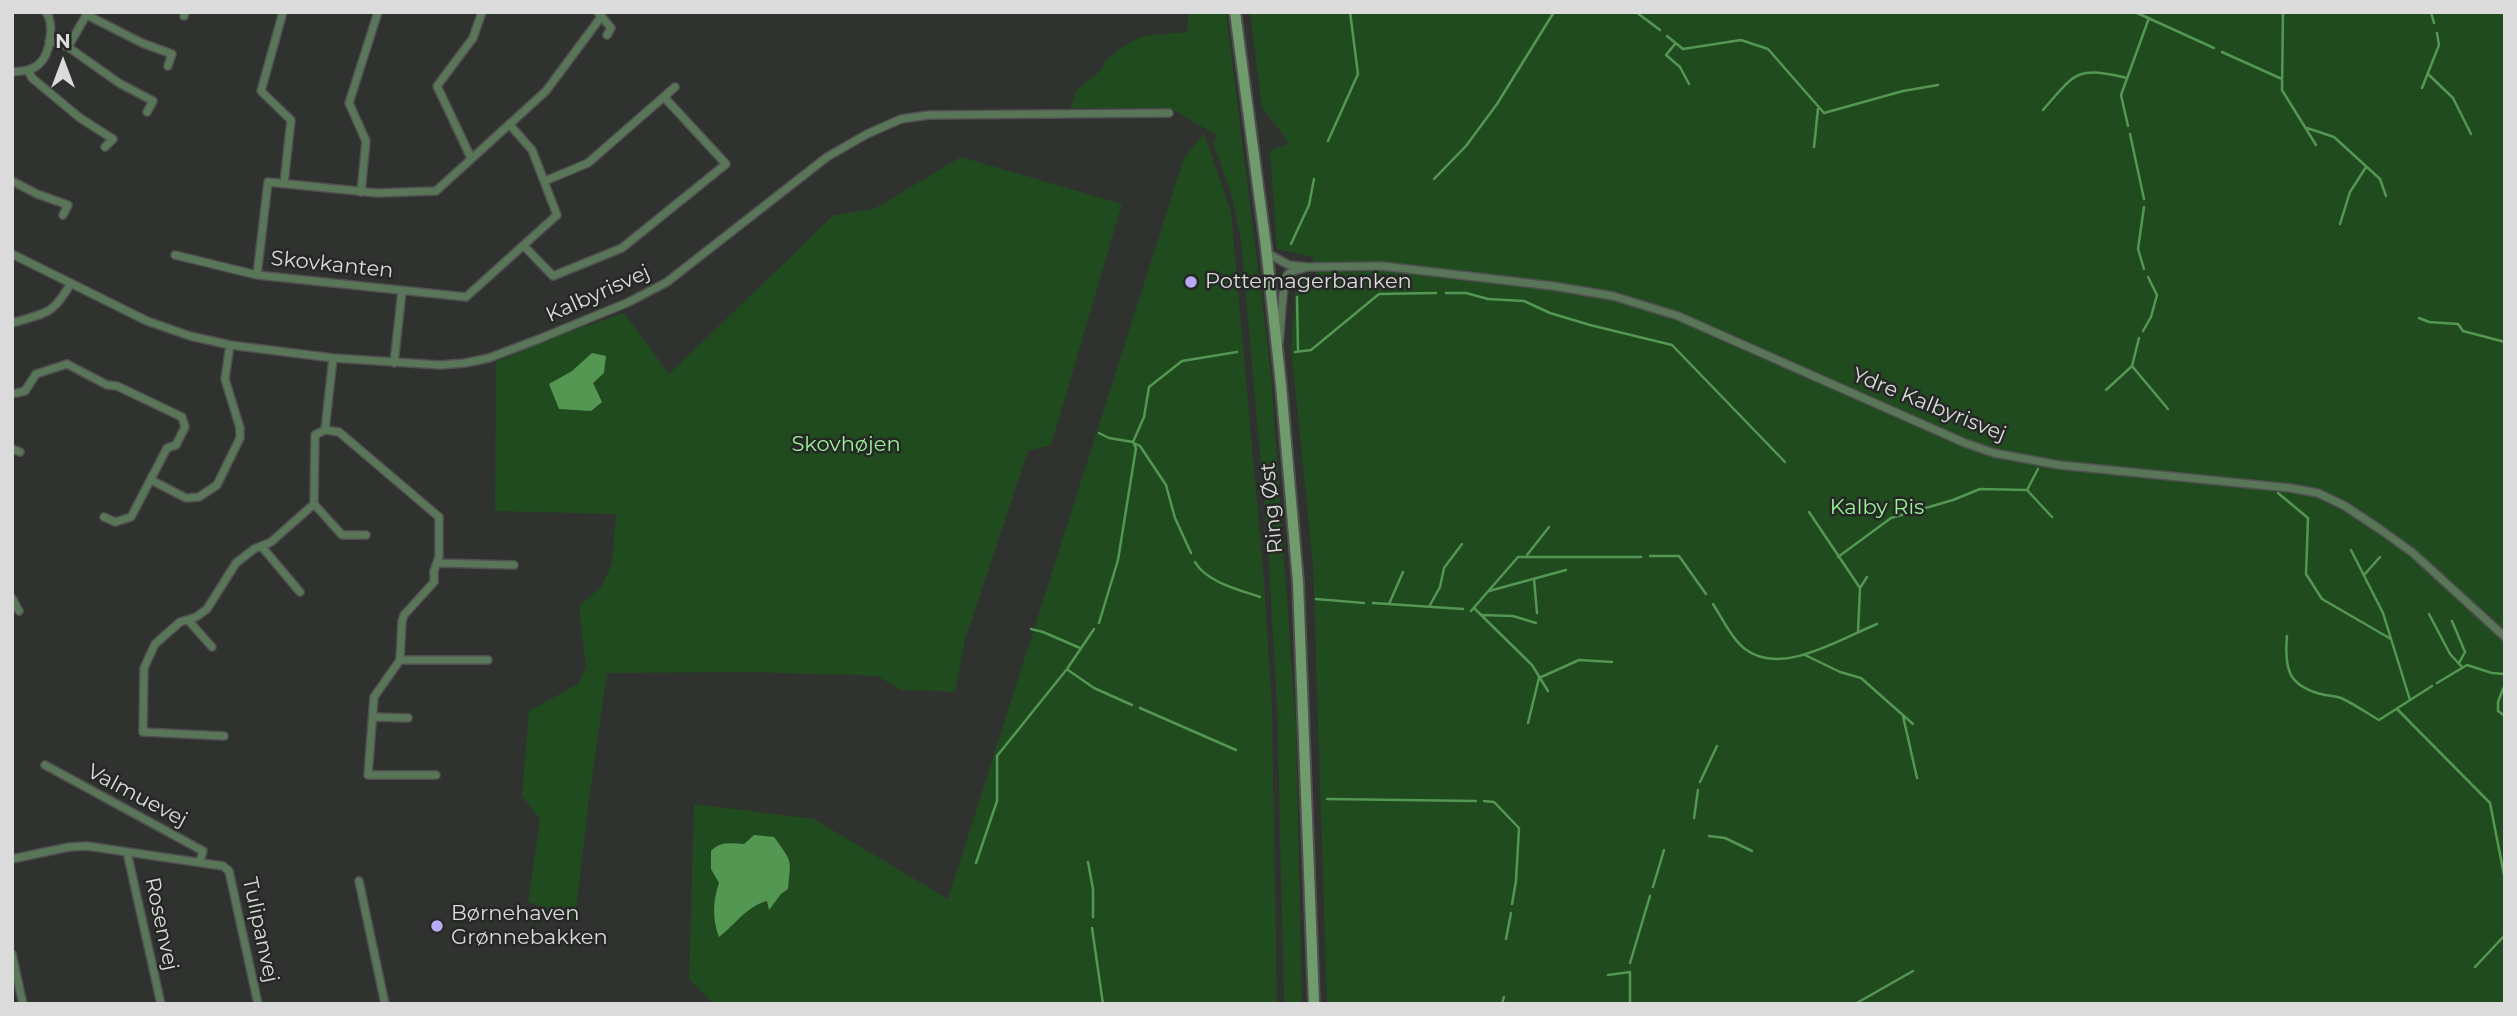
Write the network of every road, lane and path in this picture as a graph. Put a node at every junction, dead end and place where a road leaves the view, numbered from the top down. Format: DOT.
graph roads {
  1 [pos="46,12"];
  2 [pos="283,12"];
  3 [pos="378,12"];
  4 [pos="482,12"];
  5 [pos="1235,12"];
  6 [pos="87,13"];
  7 [pos="599,14"];
  8 [pos="607,35"];
  9 [pos="49,41"];
  10 [pos="68,47"];
  11 [pos="169,65"];
  12 [pos="28,70"];
  13 [pos="12,72"];
  14 [pos="675,87"];
  15 [pos="664,97"];
  16 [pos="147,112"];
  17 [pos="1169,113"];
  18 [pos="509,124"];
  19 [pos="105,148"];
  20 [pos="471,158"];
  21 [pos="12,181"];
  22 [pos="545,181"];
  23 [pos="284,183"];
  24 [pos="361,192"];
  25 [pos="63,215"];
  26 [pos="524,246"];
  27 [pos="1267,253"];
  28 [pos="12,254"];
  29 [pos="175,255"];
  30 [pos="1308,267"];
  31 [pos="257,275"];
  32 [pos="71,284"];
  33 [pos="402,291"];
  34 [pos="12,323"];
  35 [pos="230,345"];
  36 [pos="1277,349"];
  37 [pos="332,358"];
  38 [pos="394,363"];
  39 [pos="12,394"];
  40 [pos="325,430"];
  41 [pos="151,480"];
  42 [pos="314,504"];
  43 [pos="104,517"];
  44 [pos="366,535"];
  45 [pos="262,547"];
  46 [pos="438,563"];
  47 [pos="514,565"];
  48 [pos="300,592"];
  49 [pos="12,598"];
  50 [pos="19,611"];
  51 [pos="188,620"];
  52 [pos="2505,636"];
  53 [pos="212,647"];
  54 [pos="400,660"];
  55 [pos="488,660"];
  56 [pos="373,717"];
  57 [pos="408,718"];
  58 [pos="224,736"];
  59 [pos="45,765"];
  60 [pos="436,775"];
  61 [pos="127,852"];
  62 [pos="12,859"];
  63 [pos="200,862"];
  64 [pos="223,866"];
  65 [pos="359,881"];
  66 [pos="12,954"];
  67 [pos="23,1004"];
  68 [pos="161,1004"];
  69 [pos="258,1004"];
  70 [pos="385,1004"];
  71 [pos="1314,1004"];
  1 -- 9 [label="street"];
  2 -- 23 [label="street"];
  3 -- 24 [label="street"];
  4 -- 20 [label="street"];
  5 -- 27 [label="main road, Ring Øst"];
  6 -- 10 [label="street"];
  6 -- 11 [label="street"];
  7 -- 8 [label="street"];
  7 -- 18 [label="street"];
  9 -- 10 [label="street"];
  9 -- 12 [label="street"];
  10 -- 16 [label="street"];
  12 -- 13 [label="street"];
  12 -- 19 [label="street"];
  14 -- 15 [label="street"];
  15 -- 22 [label="street"];
  15 -- 26 [label="street"];
  17 -- 38 [label="street, Kalbyrisvej"];
  18 -- 20 [label="street"];
  18 -- 22 [label="street, Skovkanten"];
  20 -- 24 [label="street"];
  21 -- 25 [label="street"];
  22 -- 26 [label="street, Skovkanten"];
  23 -- 24 [label="street"];
  23 -- 31 [label="street, Skovkanten"];
  26 -- 33 [label="street, Skovkanten"];
  27 -- 30 [label="street, Ydre Kalbyrisvej"];
  27 -- 36 [label="main road, Ring Øst"];
  28 -- 32 [label="street, Kalbyrisvej"];
  29 -- 31 [label="street, Skovkanten"];
  30 -- 36 [label="street"];
  30 -- 52 [label="street, Ydre Kalbyrisvej"];
  31 -- 33 [label="street, Skovkanten"];
  32 -- 34 [label="street"];
  32 -- 35 [label="street, Kalbyrisvej"];
  33 -- 38 [label="street, Skovkanten"];
  35 -- 37 [label="street, Kalbyrisvej"];
  35 -- 41 [label="street"];
  36 -- 71 [label="main road, Ring Øst"];
  37 -- 38 [label="street, Kalbyrisvej"];
  37 -- 40 [label="street"];
  39 -- 41 [label="street"];
  40 -- 42 [label="street"];
  40 -- 46 [label="street"];
  41 -- 43 [label="street"];
  42 -- 44 [label="street"];
  42 -- 45 [label="street"];
  45 -- 48 [label="street"];
  45 -- 51 [label="street"];
  46 -- 47 [label="street"];
  46 -- 54 [label="street"];
  49 -- 50 [label="street"];
  51 -- 53 [label="street"];
  51 -- 58 [label="street"];
  54 -- 55 [label="street"];
  54 -- 56 [label="street"];
  56 -- 57 [label="street"];
  56 -- 60 [label="street"];
  59 -- 63 [label="street, Valmuevej"];
  61 -- 62 [label="street, Valmuevej"];
  61 -- 63 [label="street, Valmuevej"];
  61 -- 68 [label="street, Rosenvej"];
  63 -- 64 [label="street, Valmuevej"];
  64 -- 69 [label="street, Tulipanvej"];
  65 -- 70 [label="street"];
  66 -- 67 [label="street"];
}
